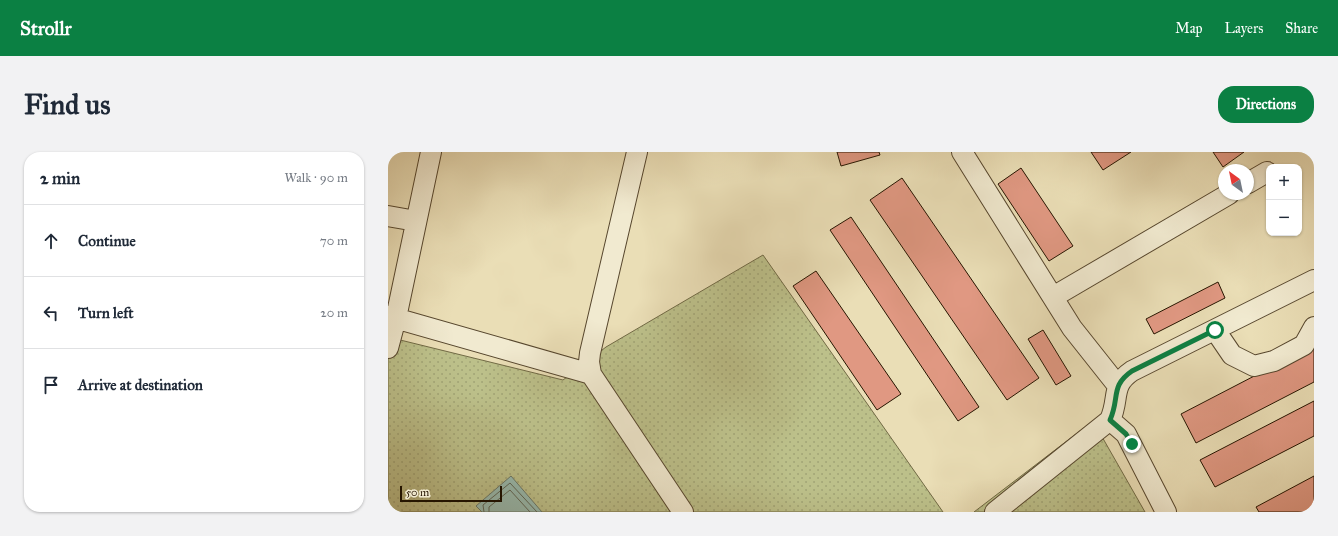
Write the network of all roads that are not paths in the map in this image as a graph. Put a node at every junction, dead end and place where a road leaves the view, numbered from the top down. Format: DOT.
graph roads {
  1 [pos="431,152"];
  2 [pos="637,152"];
  3 [pos="962,152"];
  4 [pos="1266,173"];
  5 [pos="1254,180"];
  6 [pos="1219,200"];
  7 [pos="388,216"];
  8 [pos="416,221"];
  9 [pos="1312,286"];
  10 [pos="1053,297"];
  11 [pos="392,317"];
  12 [pos="1314,326"];
  13 [pos="1215,330"];
  14 [pos="388,348"];
  15 [pos="591,374"];
  16 [pos="1118,386"];
  17 [pos="1110,420"];
  18 [pos="683,512"];
  19 [pos="996,512"];
  20 [pos="1166,512"];
  1 -- 8 [label="lane"];
  2 -- 15 [label="lane"];
  3 -- 10 [label="lane"];
  4 -- 5 [label="lane"];
  6 -- 10 [label="lane"];
  7 -- 8 [label="lane"];
  8 -- 11 [label="lane"];
  9 -- 13 [label="lane"];
  10 -- 16 [label="lane"];
  11 -- 14 [label="lane"];
  11 -- 15 [label="lane"];
  12 -- 13 [label="lane"];
  13 -- 16 [label="lane"];
  15 -- 18 [label="lane"];
  16 -- 17 [label="lane"];
  17 -- 19 [label="lane"];
  17 -- 20 [label="lane"];
}
